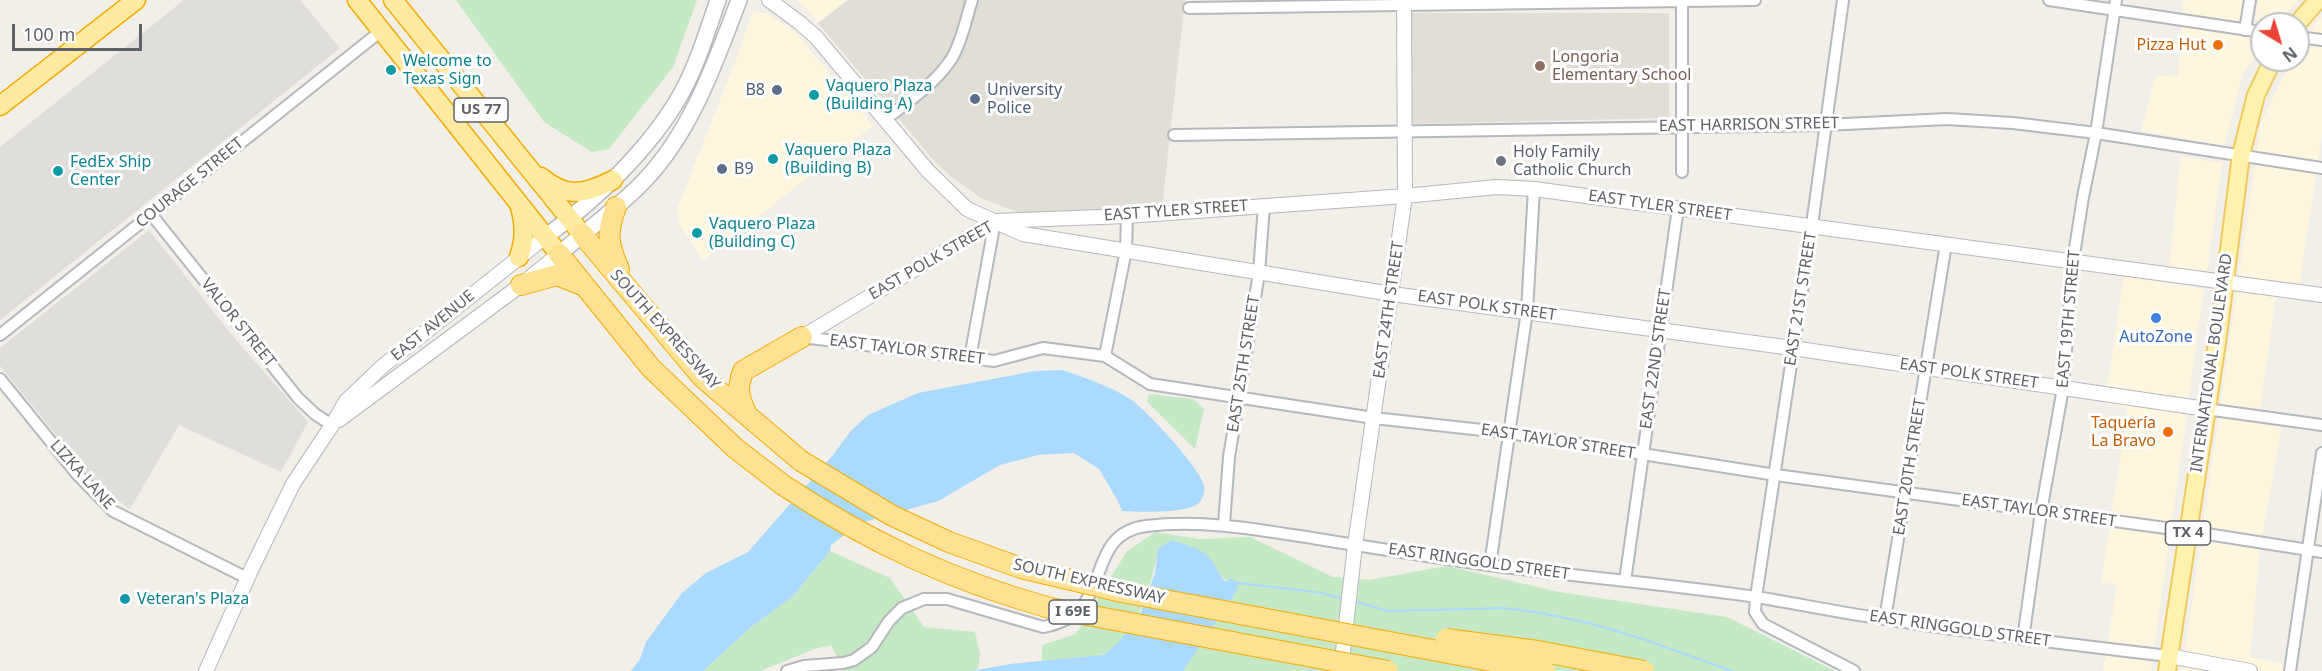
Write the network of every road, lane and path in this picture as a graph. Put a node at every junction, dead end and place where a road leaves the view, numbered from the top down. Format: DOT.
graph roads {
  1 [pos="136,0"];
  2 [pos="357,0"];
  3 [pos="393,0"];
  4 [pos="718,0"];
  5 [pos="739,0"];
  6 [pos="769,0"];
  7 [pos="972,0"];
  8 [pos="1755,0"];
  9 [pos="1843,0"];
  10 [pos="2049,0"];
  11 [pos="2250,0"];
  12 [pos="2318,0"];
  13 [pos="1404,2"];
  14 [pos="1682,2"];
  15 [pos="2115,5"];
  16 [pos="1189,8"];
  17 [pos="2308,12"];
  18 [pos="2245,30"];
  19 [pos="381,31"];
  20 [pos="2250,31"];
  21 [pos="2267,72"];
  22 [pos="0,106"];
  23 [pos="886,119"];
  24 [pos="1681,125"];
  25 [pos="1825,125"];
  26 [pos="1404,132"];
  27 [pos="2096,133"];
  28 [pos="1174,135"];
  29 [pos="2241,155"];
  30 [pos="520,159"];
  31 [pos="2322,168"];
  32 [pos="1682,172"];
  33 [pos="614,180"];
  34 [pos="1534,189"];
  35 [pos="1405,196"];
  36 [pos="1264,205"];
  37 [pos="519,206"];
  38 [pos="616,207"];
  39 [pos="1678,208"];
  40 [pos="151,214"];
  41 [pos="1127,216"];
  42 [pos="994,221"];
  43 [pos="1812,225"];
  44 [pos="576,227"];
  45 [pos="545,237"];
  46 [pos="1946,244"];
  47 [pos="1126,250"];
  48 [pos="559,254"];
  49 [pos="519,256"];
  50 [pos="2073,261"];
  51 [pos="1259,273"];
  52 [pos="2223,281"];
  53 [pos="521,285"];
  54 [pos="585,286"];
  55 [pos="630,293"];
  56 [pos="1392,294"];
  57 [pos="2322,295"];
  58 [pos="1527,311"];
  59 [pos="1660,331"];
  60 [pos="0,335"];
  61 [pos="802,337"];
  62 [pos="1792,348"];
  63 [pos="1105,356"];
  64 [pos="970,358"];
  65 [pos="1926,367"];
  66 [pos="0,379"];
  67 [pos="2063,388"];
  68 [pos="1240,398"];
  69 [pos="2206,409"];
  70 [pos="748,418"];
  71 [pos="1374,418"];
  72 [pos="332,425"];
  73 [pos="2322,425"];
  74 [pos="1509,434"];
  75 [pos="2322,453"];
  76 [pos="1643,456"];
  77 [pos="1776,475"];
  78 [pos="1907,493"];
  79 [pos="2041,512"];
  80 [pos="1224,524"];
  81 [pos="2188,531"];
  82 [pos="1355,545"];
  83 [pos="2308,550"];
  84 [pos="2322,552"];
  85 [pos="1490,565"];
  86 [pos="247,578"];
  87 [pos="1625,581"];
  88 [pos="1756,597"];
  89 [pos="1217,609"];
  90 [pos="1885,620"];
  91 [pos="2023,639"];
  92 [pos="1241,645"];
  93 [pos="2168,664"];
  94 [pos="206,671"];
  95 [pos="787,671"];
  96 [pos="1339,671"];
  97 [pos="1388,671"];
  98 [pos="1545,671"];
  99 [pos="1644,671"];
  100 [pos="1854,671"];
  101 [pos="2250,671"];
  102 [pos="2290,671"];
  1 -- 22 [label="highway"];
  2 -- 19 [label="highway, SOUTH EXPRESSWAY / US 77"];
  3 -- 30 [label="highway, SOUTH EXPRESSWAY / US 77"];
  4 -- 33 [label="main road"];
  5 -- 38 [label="main road"];
  6 -- 23 [label="street"];
  7 -- 23 [label="street"];
  8 -- 14 [label="street"];
  9 -- 25 [label="street, EAST 21ST STREET"];
  10 -- 15 [label="street"];
  11 -- 18 [label="street"];
  12 -- 17 [label="main road"];
  13 -- 14 [label="street"];
  13 -- 16 [label="street"];
  13 -- 26 [label="street, EAST 24TH STREET"];
  14 -- 24 [label="street"];
  15 -- 18 [label="street"];
  15 -- 27 [label="street, EAST 19TH STREET"];
  18 -- 20 [label="street"];
  19 -- 37 [label="highway, SOUTH EXPRESSWAY / US 77"];
  19 -- 40 [label="street, COURAGE STREET"];
  21 -- 29 [label="main road, INTERNATIONAL BOULEVARD / TX 4"];
  23 -- 42 [label="street"];
  24 -- 25 [label="street, EAST HARRISON STREET"];
  24 -- 26 [label="street, EAST HARRISON STREET"];
  24 -- 32 [label="street"];
  25 -- 27 [label="street, EAST HARRISON STREET"];
  25 -- 43 [label="street, EAST 21ST STREET"];
  26 -- 28 [label="street, EAST HARRISON STREET"];
  26 -- 35 [label="street, EAST 24TH STREET"];
  27 -- 29 [label="street, EAST HARRISON STREET"];
  27 -- 50 [label="street, EAST 19TH STREET"];
  29 -- 31 [label="street, EAST HARRISON STREET"];
  29 -- 52 [label="main road, INTERNATIONAL BOULEVARD / TX 4"];
  30 -- 33 [label="highway"];
  30 -- 44 [label="highway, SOUTH EXPRESSWAY / US 77"];
  33 -- 44 [label="main road"];
  34 -- 35 [label="street, EAST TYLER STREET"];
  34 -- 39 [label="street, EAST TYLER STREET"];
  34 -- 58 [label="street"];
  35 -- 36 [label="street, EAST TYLER STREET"];
  35 -- 56 [label="street, EAST 24TH STREET"];
  36 -- 41 [label="street, EAST TYLER STREET"];
  36 -- 51 [label="street, EAST 25TH STREET"];
  37 -- 45 [label="highway, SOUTH EXPRESSWAY / US 77"];
  37 -- 49 [label="highway"];
  38 -- 44 [label="main road"];
  38 -- 55 [label="highway"];
  39 -- 43 [label="street, EAST TYLER STREET"];
  39 -- 59 [label="street, EAST 22ND STREET"];
  40 -- 60 [label="street, COURAGE STREET"];
  40 -- 72 [label="street, VALOR STREET"];
  41 -- 42 [label="street, EAST TYLER STREET"];
  41 -- 47 [label="street"];
  42 -- 47 [label="street, EAST POLK STREET"];
  42 -- 61 [label="street, EAST POLK STREET"];
  42 -- 64 [label="street"];
  43 -- 46 [label="street, EAST TYLER STREET"];
  43 -- 62 [label="street, EAST 21ST STREET"];
  44 -- 45 [label="main road"];
  44 -- 48 [label="main road"];
  44 -- 55 [label="highway, SOUTH EXPRESSWAY / I 69E"];
  45 -- 48 [label="highway, SOUTH EXPRESSWAY / US 77"];
  45 -- 49 [label="street, EAST AVENUE"];
  46 -- 50 [label="street, EAST TYLER STREET"];
  46 -- 65 [label="street, EAST 20TH STREET"];
  47 -- 51 [label="street, EAST POLK STREET"];
  47 -- 63 [label="street"];
  48 -- 53 [label="street, EAST AVENUE"];
  48 -- 54 [label="highway, SOUTH EXPRESSWAY / I 69E"];
  49 -- 72 [label="street, EAST AVENUE"];
  50 -- 52 [label="street, EAST TYLER STREET"];
  50 -- 67 [label="street, EAST 19TH STREET"];
  51 -- 56 [label="street, EAST POLK STREET"];
  51 -- 68 [label="street, EAST 25TH STREET"];
  52 -- 57 [label="street, EAST TYLER STREET"];
  52 -- 69 [label="main road, INTERNATIONAL BOULEVARD / TX 4"];
  53 -- 54 [label="highway"];
  53 -- 72 [label="street, EAST AVENUE"];
  54 -- 92 [label="highway, SOUTH EXPRESSWAY / I 69E, bridge"];
  55 -- 70 [label="highway, SOUTH EXPRESSWAY / I 69E"];
  56 -- 58 [label="street, EAST POLK STREET"];
  56 -- 71 [label="street, EAST 24TH STREET"];
  58 -- 59 [label="street, EAST POLK STREET"];
  58 -- 74 [label="street"];
  59 -- 62 [label="street, EAST POLK STREET"];
  59 -- 76 [label="street, EAST 22ND STREET"];
  61 -- 64 [label="street, EAST TAYLOR STREET"];
  61 -- 70 [label="highway"];
  62 -- 65 [label="street, EAST POLK STREET"];
  62 -- 77 [label="street, EAST 21ST STREET"];
  63 -- 64 [label="street, EAST TAYLOR STREET"];
  63 -- 68 [label="street, EAST TAYLOR STREET"];
  65 -- 67 [label="street, EAST POLK STREET"];
  65 -- 78 [label="street, EAST 20TH STREET"];
  66 -- 86 [label="street, LIZKA LANE"];
  67 -- 69 [label="street, EAST POLK STREET"];
  67 -- 79 [label="street, EAST 19TH STREET"];
  68 -- 71 [label="street, EAST TAYLOR STREET"];
  68 -- 80 [label="street, EAST 25TH STREET"];
  69 -- 73 [label="street"];
  69 -- 81 [label="main road, INTERNATIONAL BOULEVARD / TX 4"];
  70 -- 89 [label="highway, SOUTH EXPRESSWAY / I 69E, bridge"];
  71 -- 74 [label="street, EAST TAYLOR STREET"];
  71 -- 82 [label="street, EAST 24TH STREET"];
  72 -- 86 [label="street, EAST AVENUE"];
  74 -- 76 [label="street, EAST TAYLOR STREET"];
  74 -- 85 [label="street"];
  75 -- 83 [label="street"];
  76 -- 77 [label="street, EAST TAYLOR STREET"];
  76 -- 87 [label="street, EAST 22ND STREET"];
  77 -- 78 [label="street, EAST TAYLOR STREET"];
  77 -- 88 [label="street, EAST 21ST STREET"];
  78 -- 79 [label="street, EAST TAYLOR STREET"];
  78 -- 90 [label="street, EAST 20TH STREET"];
  79 -- 81 [label="street, EAST TAYLOR STREET"];
  79 -- 91 [label="street, EAST 19TH STREET"];
  80 -- 82 [label="street, EAST RINGGOLD STREET"];
  80 -- 95 [label="street, EAST RINGGOLD STREET"];
  81 -- 83 [label="street, EAST TAYLOR STREET"];
  81 -- 93 [label="main road, INTERNATIONAL BOULEVARD / TX 4"];
  82 -- 85 [label="street, EAST RINGGOLD STREET"];
  82 -- 96 [label="street, EAST 24TH STREET"];
  83 -- 84 [label="street, EAST TAYLOR STREET"];
  83 -- 102 [label="street"];
  85 -- 87 [label="street, EAST RINGGOLD STREET"];
  86 -- 94 [label="street, EAST AVENUE"];
  87 -- 88 [label="street, EAST RINGGOLD STREET"];
  88 -- 90 [label="street, EAST RINGGOLD STREET"];
  88 -- 100 [label="street"];
  89 -- 98 [label="highway, SOUTH EXPRESSWAY / I 69E, bridge"];
  89 -- 99 [label="highway, bridge"];
  90 -- 91 [label="street, EAST RINGGOLD STREET"];
  91 -- 93 [label="street, EAST RINGGOLD STREET"];
  92 -- 96 [label="highway, bridge"];
  92 -- 97 [label="highway, SOUTH EXPRESSWAY / I 69E, bridge"];
  93 -- 101 [label="street, EAST RINGGOLD STREET"];
}
